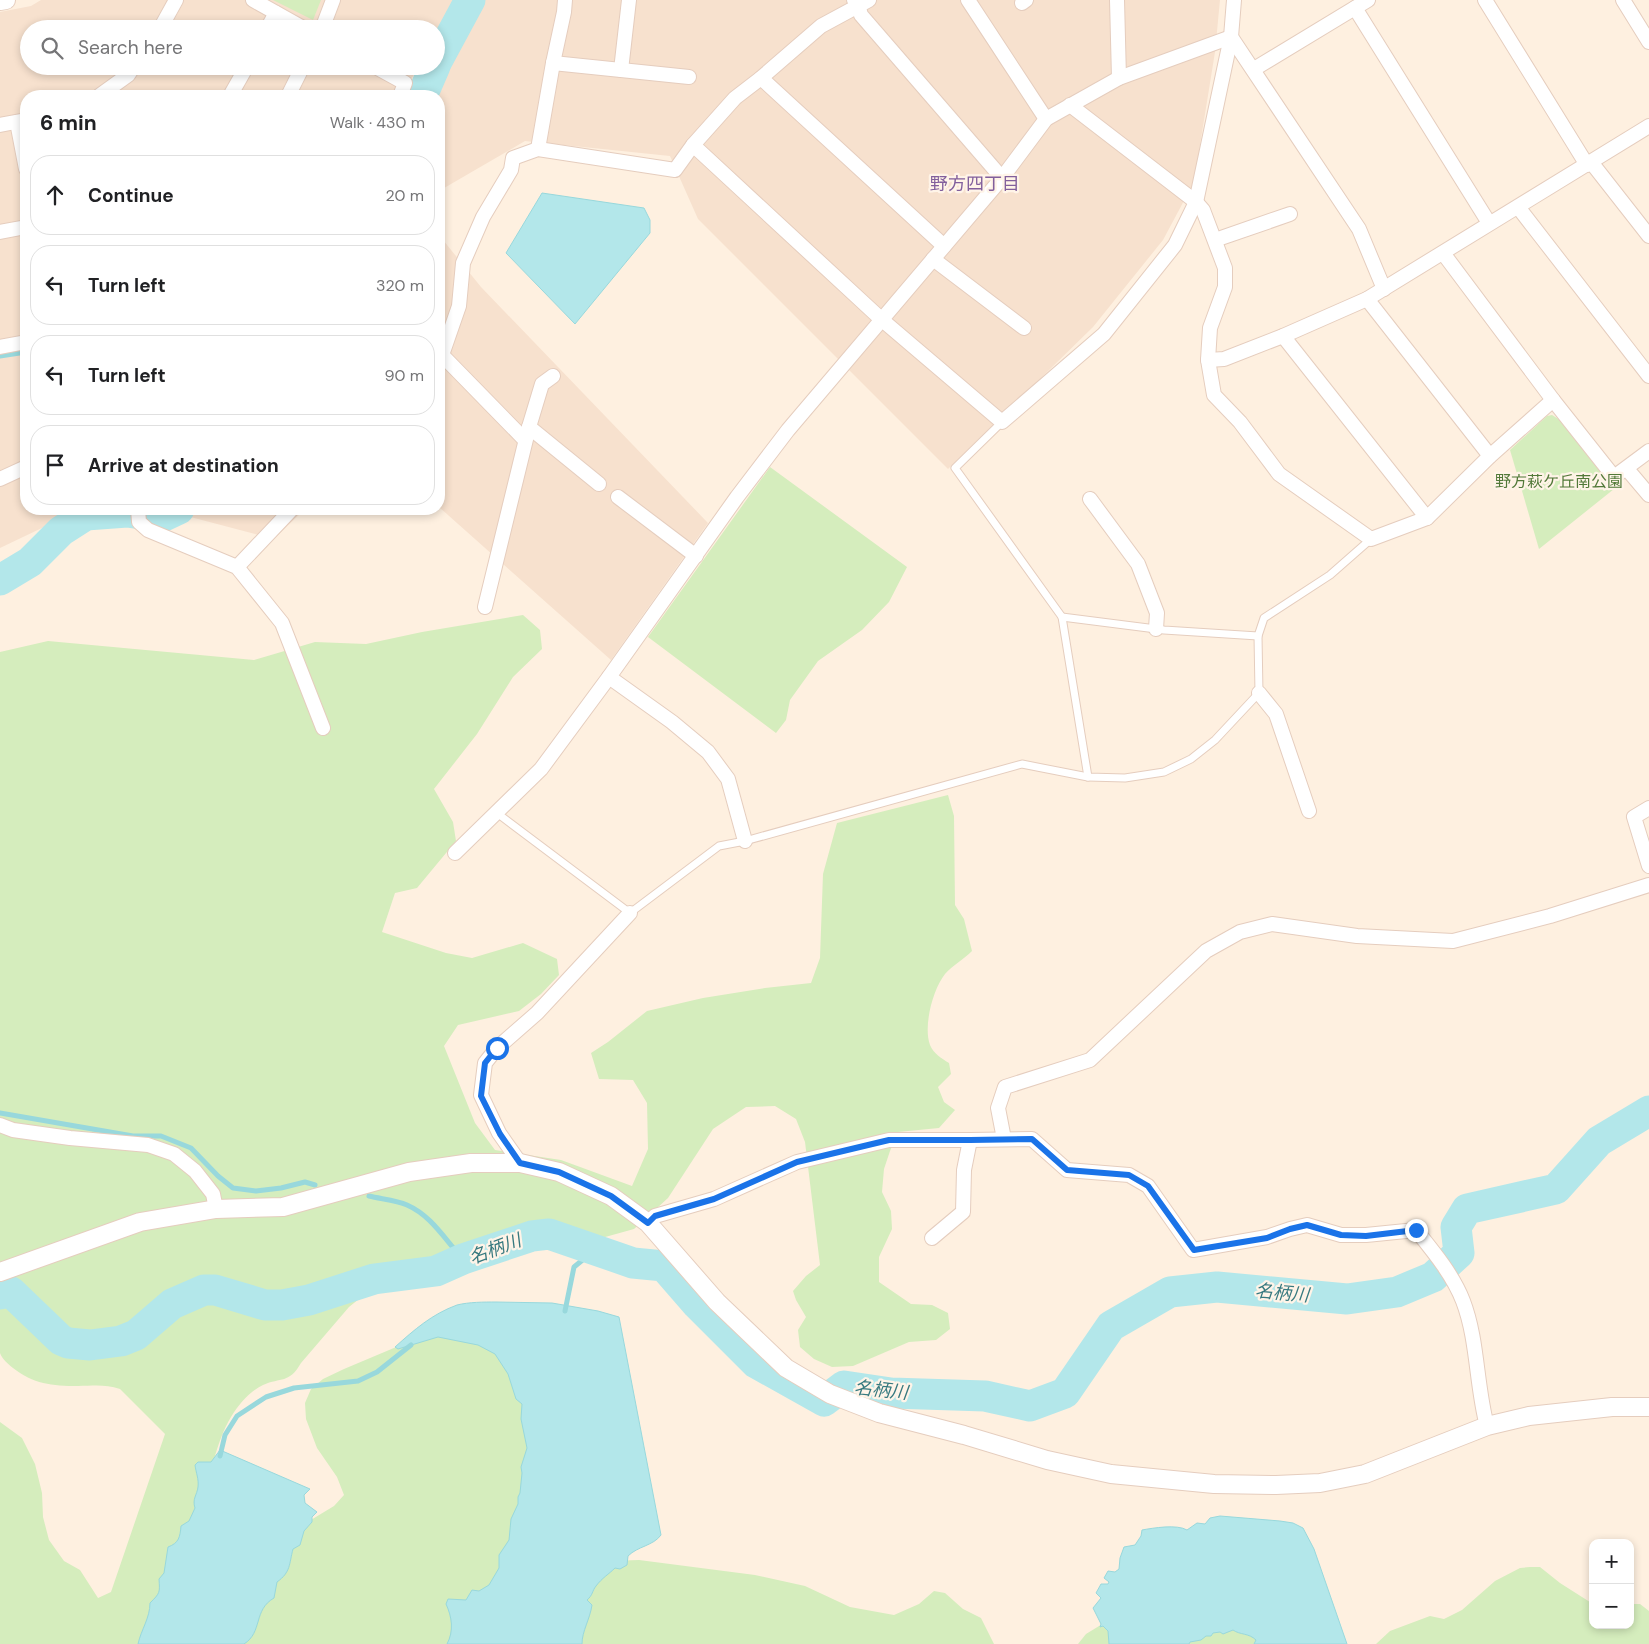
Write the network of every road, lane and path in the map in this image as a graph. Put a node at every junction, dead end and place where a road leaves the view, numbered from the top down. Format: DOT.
graph roads {
  1 [pos="6,0"];
  2 [pos="176,0"];
  3 [pos="253,0"];
  4 [pos="333,0"];
  5 [pos="565,0"];
  6 [pos="629,0"];
  7 [pos="968,0"];
  8 [pos="1117,0"];
  9 [pos="1234,0"];
  10 [pos="1368,0"];
  11 [pos="1485,0"];
  12 [pos="1623,0"];
  13 [pos="0,1"];
  14 [pos="860,2"];
  15 [pos="1355,8"];
  16 [pos="276,13"];
  17 [pos="165,20"];
  18 [pos="272,20"];
  19 [pos="289,20"];
  20 [pos="325,20"];
  21 [pos="1231,37"];
  22 [pos="1649,42"];
  23 [pos="553,63"];
  24 [pos="1254,69"];
  25 [pos="620,70"];
  26 [pos="127,75"];
  27 [pos="242,75"];
  28 [pos="298,75"];
  29 [pos="390,75"];
  30 [pos="689,77"];
  31 [pos="761,78"];
  32 [pos="1119,78"];
  33 [pos="107,90"];
  34 [pos="233,90"];
  35 [pos="291,90"];
  36 [pos="402,90"];
  37 [pos="1070,104"];
  38 [pos="1046,119"];
  39 [pos="20,121"];
  40 [pos="0,126"];
  41 [pos="1649,126"];
  42 [pos="693,145"];
  43 [pos="538,149"];
  44 [pos="1589,164"];
  45 [pos="1002,178"];
  46 [pos="1196,202"];
  47 [pos="1518,207"];
  48 [pos="1290,214"];
  49 [pos="1489,224"];
  50 [pos="20,228"];
  51 [pos="0,232"];
  52 [pos="1649,236"];
  53 [pos="1215,240"];
  54 [pos="944,246"];
  55 [pos="1443,253"];
  56 [pos="933,259"];
  57 [pos="1384,289"];
  58 [pos="1367,299"];
  59 [pos="881,319"];
  60 [pos="1024,328"];
  61 [pos="1283,336"];
  62 [pos="20,343"];
  63 [pos="445,344"];
  64 [pos="0,347"];
  65 [pos="1208,360"];
  66 [pos="445,361"];
  67 [pos="552,376"];
  68 [pos="1649,376"];
  69 [pos="1552,400"];
  70 [pos="1002,422"];
  71 [pos="527,433"];
  72 [pos="1649,451"];
  73 [pos="1490,456"];
  74 [pos="1627,468"];
  75 [pos="20,470"];
  76 [pos="0,479"];
  77 [pos="599,484"];
  78 [pos="1649,495"];
  79 [pos="618,497"];
  80 [pos="1090,499"];
  81 [pos="138,515"];
  82 [pos="286,515"];
  83 [pos="1427,518"];
  84 [pos="1371,538"];
  85 [pos="696,556"];
  86 [pos="237,567"];
  87 [pos="485,607"];
  88 [pos="1062,617"];
  89 [pos="1156,629"];
  90 [pos="1258,636"];
  91 [pos="609,677"];
  92 [pos="1259,694"];
  93 [pos="323,728"];
  94 [pos="1088,777"];
  95 [pos="1649,808"];
  96 [pos="1309,811"];
  97 [pos="496,813"];
  98 [pos="745,841"];
  99 [pos="455,853"];
  100 [pos="1649,866"];
  101 [pos="1649,885"];
  102 [pos="630,913"];
  103 [pos="0,1124"];
  104 [pos="1004,1139"];
  105 [pos="970,1140"];
  106 [pos="520,1163"];
  107 [pos="216,1209"];
  108 [pos="648,1223"];
  109 [pos="932,1238"];
  110 [pos="0,1272"];
  111 [pos="1649,1407"];
  112 [pos="1487,1426"];
  1 -- 13 [label="street"];
  2 -- 17 [label="street"];
  3 -- 16 [label="street"];
  4 -- 20 [label="street"];
  5 -- 23 [label="street"];
  6 -- 25 [label="street"];
  7 -- 38 [label="street"];
  8 -- 32 [label="street"];
  9 -- 21 [label="street"];
  10 -- 15 [label="street"];
  11 -- 44 [label="street"];
  12 -- 22 [label="street"];
  14 -- 31 [label="street"];
  14 -- 45 [label="street"];
  15 -- 24 [label="street"];
  15 -- 49 [label="street"];
  16 -- 18 [label="street"];
  16 -- 19 [label="street"];
  21 -- 24 [label="street"];
  21 -- 32 [label="street"];
  21 -- 46 [label="street"];
  23 -- 25 [label="street"];
  23 -- 43 [label="street"];
  24 -- 57 [label="street"];
  25 -- 30 [label="street"];
  26 -- 33 [label="street"];
  27 -- 34 [label="street"];
  28 -- 35 [label="street"];
  29 -- 36 [label="street"];
  31 -- 42 [label="street"];
  31 -- 54 [label="street"];
  32 -- 37 [label="street"];
  37 -- 38 [label="street"];
  37 -- 46 [label="street"];
  38 -- 45 [label="street"];
  39 -- 40 [label="street"];
  41 -- 44 [label="street"];
  42 -- 43 [label="street"];
  42 -- 59 [label="street"];
  43 -- 63 [label="street"];
  44 -- 47 [label="street"];
  44 -- 52 [label="street"];
  45 -- 54 [label="street"];
  46 -- 53 [label="street"];
  46 -- 70 [label="street"];
  47 -- 49 [label="street"];
  47 -- 68 [label="street"];
  48 -- 53 [label="street"];
  49 -- 55 [label="street"];
  50 -- 51 [label="street"];
  53 -- 65 [label="street"];
  54 -- 56 [label="street"];
  55 -- 57 [label="street"];
  55 -- 69 [label="street"];
  56 -- 59 [label="street"];
  56 -- 60 [label="street"];
  57 -- 58 [label="street"];
  58 -- 61 [label="street"];
  58 -- 73 [label="street"];
  59 -- 70 [label="street"];
  59 -- 85 [label="street"];
  61 -- 65 [label="street"];
  61 -- 83 [label="street"];
  62 -- 64 [label="street"];
  65 -- 84 [label="street"];
  66 -- 71 [label="street"];
  67 -- 71 [label="street"];
  69 -- 73 [label="street"];
  69 -- 74 [label="street"];
  70 -- 88 [label="lane"];
  71 -- 77 [label="street"];
  71 -- 87 [label="street"];
  72 -- 74 [label="street"];
  73 -- 83 [label="street"];
  74 -- 78 [label="street"];
  75 -- 76 [label="street"];
  79 -- 85 [label="street"];
  80 -- 89 [label="street"];
  81 -- 86 [label="street"];
  82 -- 86 [label="street"];
  83 -- 84 [label="street"];
  84 -- 90 [label="lane"];
  85 -- 91 [label="street"];
  86 -- 93 [label="street"];
  88 -- 89 [label="lane"];
  88 -- 94 [label="lane"];
  89 -- 90 [label="lane"];
  90 -- 92 [label="lane"];
  91 -- 97 [label="street"];
  91 -- 98 [label="street"];
  92 -- 94 [label="lane"];
  92 -- 96 [label="street"];
  94 -- 98 [label="lane"];
  95 -- 100 [label="street"];
  97 -- 99 [label="street"];
  97 -- 102 [label="lane"];
  98 -- 102 [label="lane"];
  101 -- 104 [label="street"];
  102 -- 106 [label="street"];
  103 -- 107 [label="street"];
  104 -- 105 [label="street"];
  104 -- 112 [label="street"];
  105 -- 108 [label="street"];
  105 -- 109 [label="street"];
  106 -- 107 [label="street"];
  106 -- 108 [label="street"];
  107 -- 110 [label="street"];
  108 -- 112 [label="street"];
  111 -- 112 [label="street"];
}
